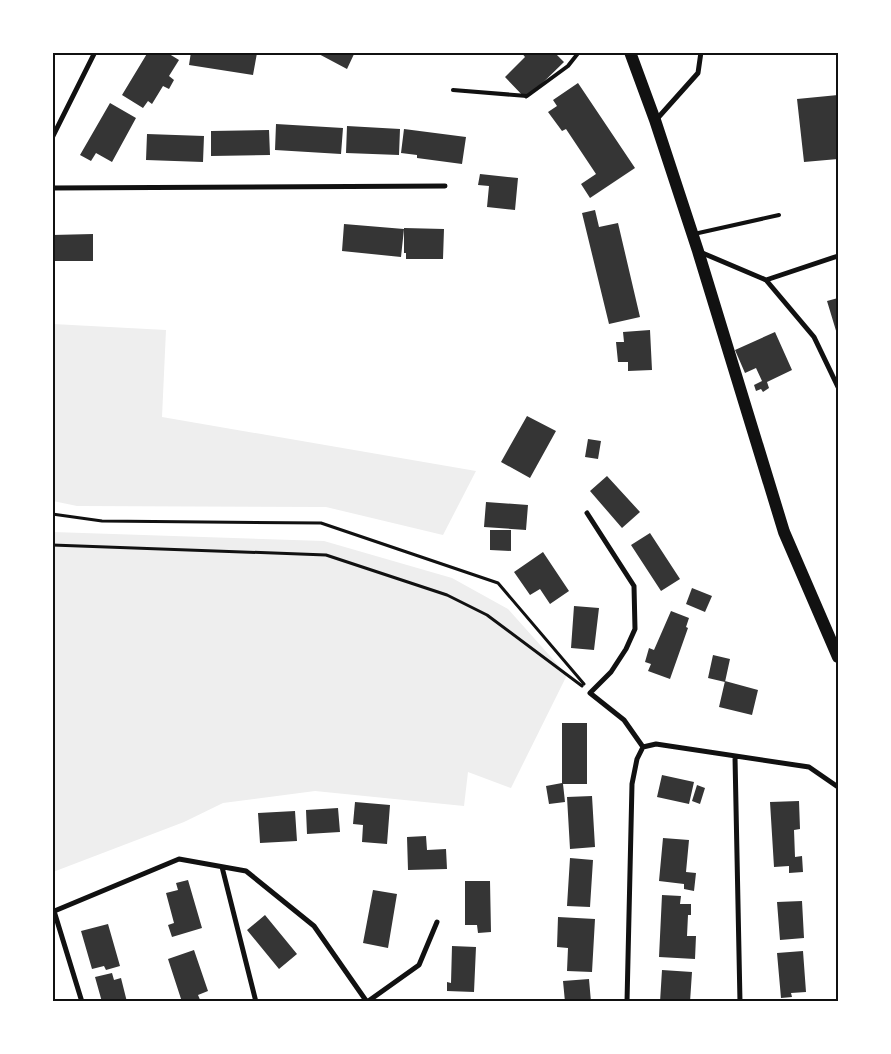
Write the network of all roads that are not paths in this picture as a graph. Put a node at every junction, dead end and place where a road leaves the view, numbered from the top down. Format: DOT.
graph roads {
  1 [pos="95,52"];
  2 [pos="579,52"];
  3 [pos="630,52"];
  4 [pos="701,52"];
  5 [pos="453,90"];
  6 [pos="656,120"];
  7 [pos="52,138"];
  8 [pos="445,186"];
  9 [pos="52,188"];
  10 [pos="779,215"];
  11 [pos="692,234"];
  12 [pos="698,251"];
  13 [pos="838,256"];
  14 [pos="766,280"];
  15 [pos="838,387"];
  16 [pos="587,513"];
  17 [pos="837,652"];
  18 [pos="643,747"];
  19 [pos="735,757"];
  20 [pos="838,787"];
  21 [pos="222,867"];
  22 [pos="54,911"];
  23 [pos="437,922"];
  24 [pos="82,1002"];
  25 [pos="256,1002"];
  26 [pos="367,1002"];
  27 [pos="627,1002"];
  28 [pos="740,1002"];
  1 -- 7 [label="street"];
  2 -- 5 [label="lane"];
  3 -- 6 [label="main road"];
  4 -- 6 [label="street"];
  6 -- 11 [label="main road"];
  8 -- 9 [label="street"];
  10 -- 11 [label="lane"];
  11 -- 12 [label="main road"];
  12 -- 14 [label="street"];
  12 -- 17 [label="main road"];
  13 -- 14 [label="street"];
  14 -- 15 [label="street"];
  16 -- 18 [label="street"];
  18 -- 19 [label="street"];
  18 -- 27 [label="street"];
  19 -- 20 [label="street"];
  19 -- 28 [label="street"];
  21 -- 22 [label="street"];
  21 -- 25 [label="street"];
  21 -- 26 [label="street"];
  22 -- 24 [label="street"];
  23 -- 26 [label="street"];
}
